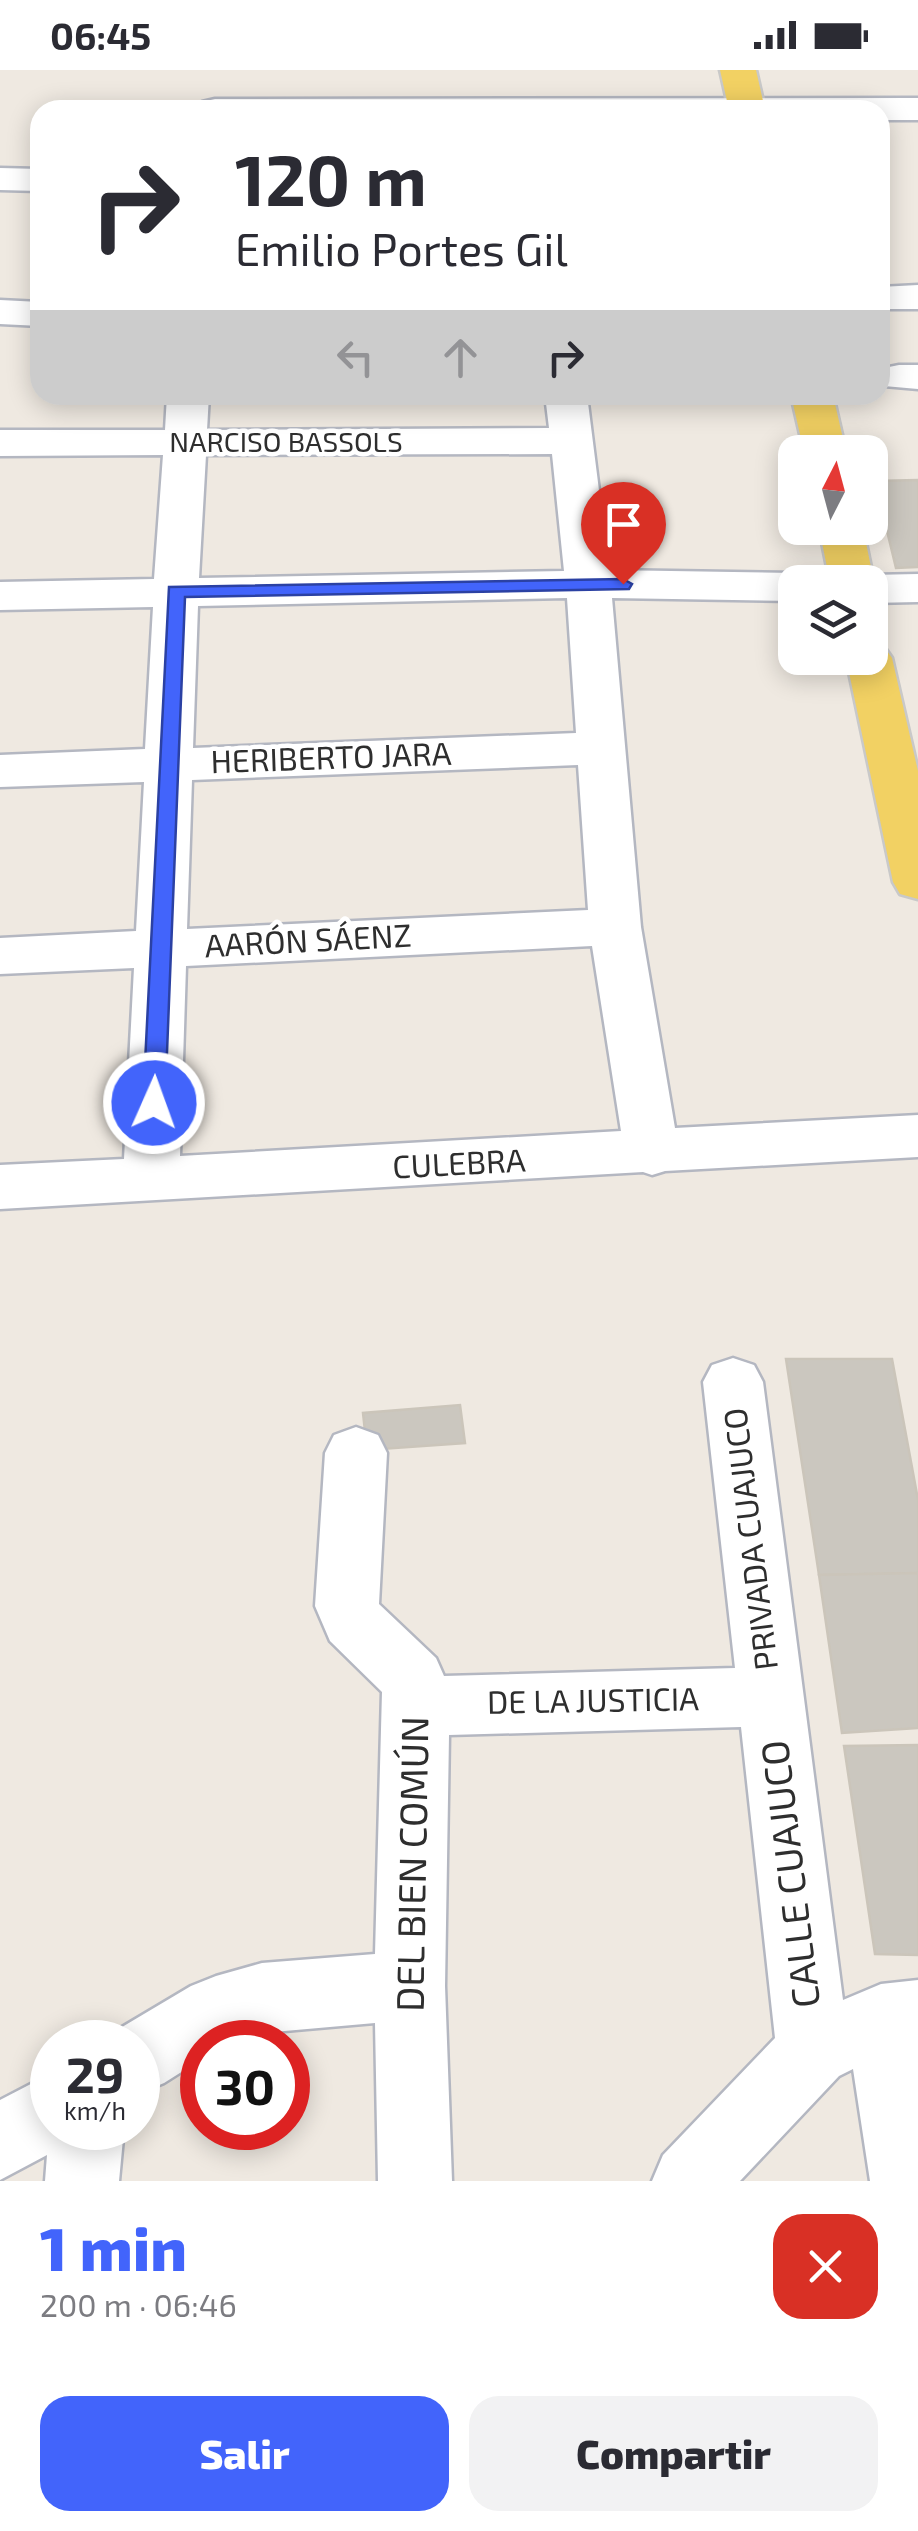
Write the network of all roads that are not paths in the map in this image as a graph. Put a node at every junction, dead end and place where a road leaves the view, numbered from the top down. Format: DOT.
graph roads {
  1 [pos="395,70"];
  2 [pos="738,70"];
  3 [pos="397,100"];
  4 [pos="745,100"];
  5 [pos="890,109"];
  6 [pos="918,109"];
  7 [pos="0,179"];
  8 [pos="30,180"];
  9 [pos="0,312"];
  10 [pos="30,314"];
  11 [pos="814,405"];
  12 [pos="186,418"];
  13 [pos="569,418"];
  14 [pos="820,435"];
  15 [pos="0,443"];
  16 [pos="588,584"];
  17 [pos="778,587"];
  18 [pos="918,588"];
  19 [pos="888,589"];
  20 [pos="176,592"];
  21 [pos="0,596"];
  22 [pos="873,675"];
  23 [pos="602,748"];
  24 [pos="170,764"];
  25 [pos="0,771"];
  26 [pos="918,882"];
  27 [pos="615,927"];
  28 [pos="160,948"];
  29 [pos="0,956"];
  30 [pos="918,1136"];
  31 [pos="652,1154"];
  32 [pos="151,1180"];
  33 [pos="0,1187"];
  34 [pos="733,1382"];
  35 [pos="356,1453"];
  36 [pos="770,1697"];
  37 [pos="416,1706"];
  38 [pos="410,1986"];
  39 [pos="900,2017"];
  40 [pos="160,2045"];
  41 [pos="813,2052"];
  42 [pos="30,2124"];
  43 [pos="0,2143"];
  44 [pos="85,2150"];
  45 [pos="82,2181"];
  46 [pos="414,2181"];
  47 [pos="689,2181"];
  48 [pos="907,2181"];
  1 -- 3 [label="street"];
  2 -- 4 [label="main road"];
  5 -- 6 [label="street"];
  7 -- 8 [label="street"];
  9 -- 10 [label="street"];
  11 -- 14 [label="main road"];
  12 -- 13 [label="street, NARCISO BASSOLS"];
  12 -- 15 [label="street, NARCISO BASSOLS"];
  12 -- 20 [label="street"];
  13 -- 16 [label="street"];
  16 -- 17 [label="street"];
  16 -- 20 [label="street"];
  16 -- 23 [label="street"];
  18 -- 19 [label="street"];
  20 -- 21 [label="street"];
  20 -- 24 [label="street"];
  22 -- 26 [label="main road"];
  23 -- 24 [label="street, HERIBERTO JARA"];
  23 -- 27 [label="street"];
  24 -- 25 [label="street, HERIBERTO JARA"];
  24 -- 28 [label="street"];
  27 -- 28 [label="street, AARÓN SÁENZ"];
  27 -- 31 [label="street"];
  28 -- 29 [label="street, AARÓN SÁENZ"];
  28 -- 32 [label="street"];
  30 -- 31 [label="street, CULEBRA"];
  31 -- 32 [label="street, CULEBRA"];
  32 -- 33 [label="street, CULEBRA"];
  34 -- 36 [label="street, PRIVADA CUAJUCO"];
  35 -- 37 [label="street, DEL BIEN COMÚN"];
  36 -- 37 [label="street, DE LA JUSTICIA"];
  36 -- 41 [label="street, CALLE CUAJUCO"];
  37 -- 38 [label="street, DEL BIEN COMÚN"];
  38 -- 40 [label="street"];
  38 -- 46 [label="street, DEL BIEN COMÚN"];
  39 -- 41 [label="street"];
  39 -- 48 [label="street"];
  41 -- 47 [label="street"];
  42 -- 43 [label="street"];
  44 -- 45 [label="street"];
}
